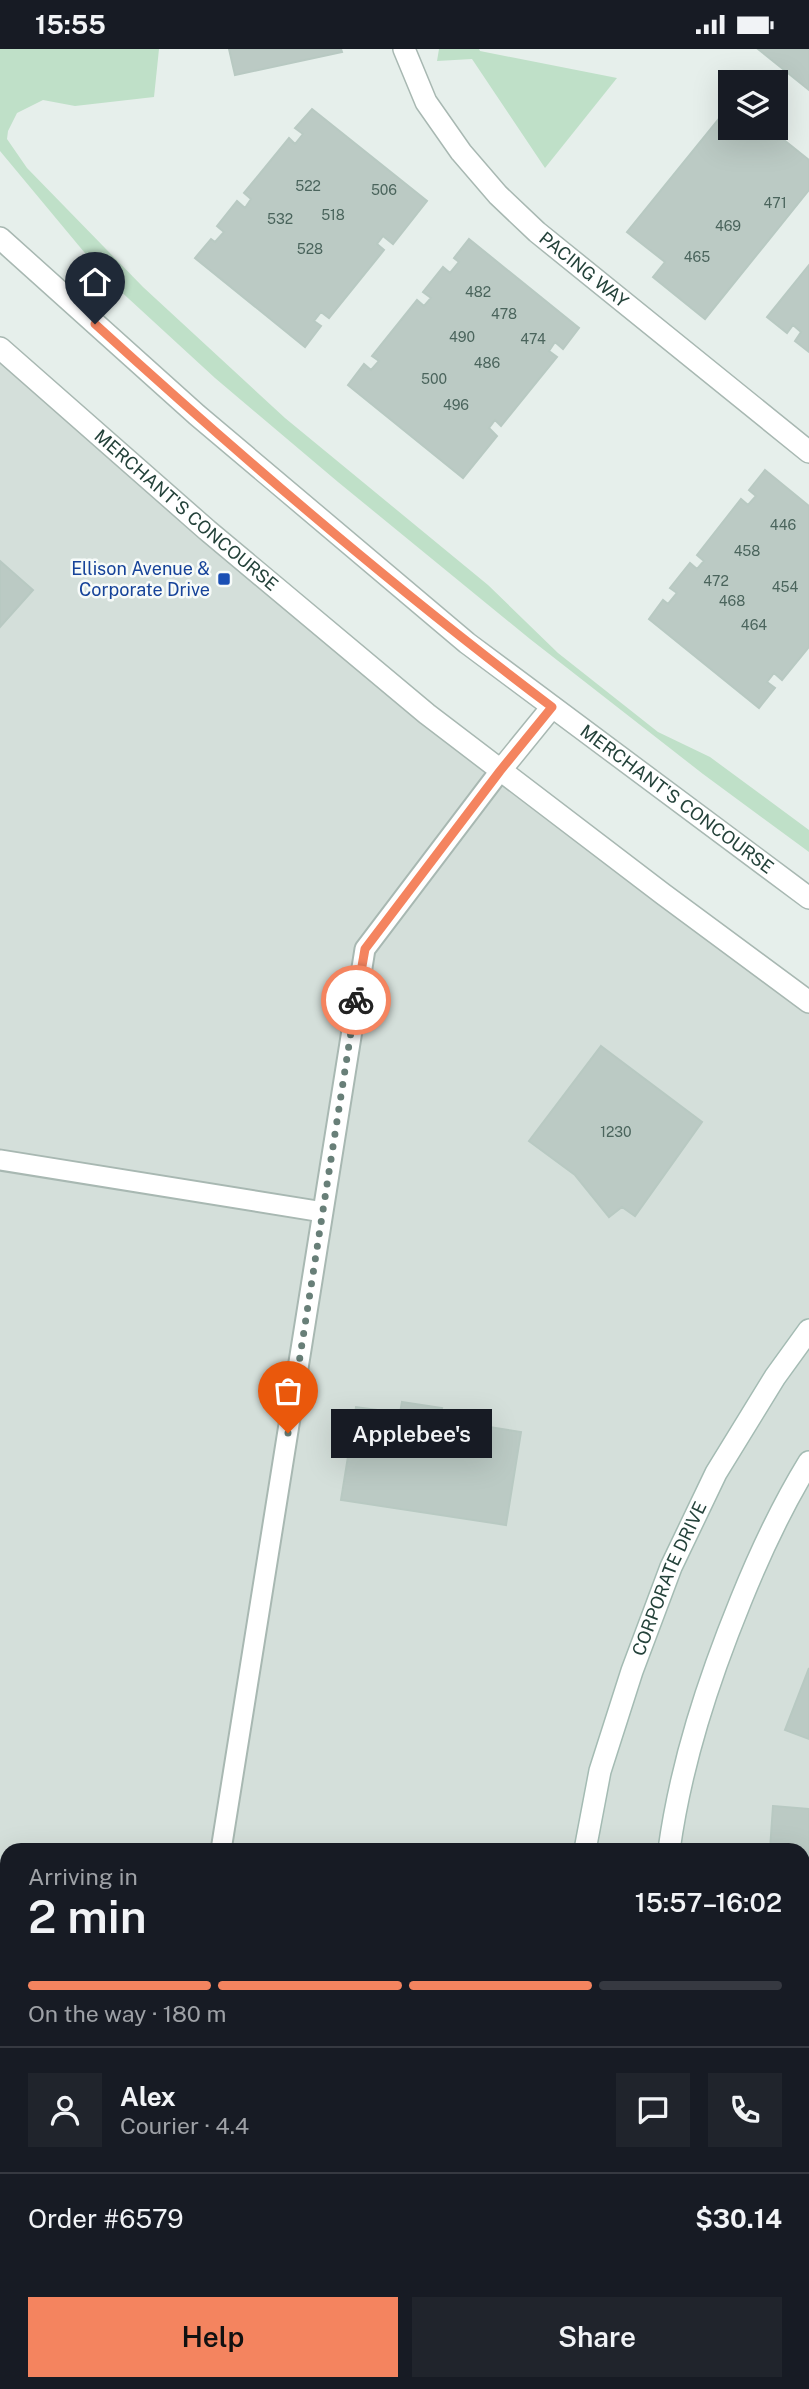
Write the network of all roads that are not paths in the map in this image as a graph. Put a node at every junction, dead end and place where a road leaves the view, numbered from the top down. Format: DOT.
graph roads {
  1 [pos="404,49"];
  2 [pos="0,238"];
  3 [pos="0,348"];
  4 [pos="809,452"];
  5 [pos="552,707"];
  6 [pos="500,771"];
  7 [pos="809,898"];
  8 [pos="809,1002"];
  9 [pos="0,1160"];
  10 [pos="323,1212"];
  11 [pos="809,1330"];
  12 [pos="809,1462"];
  13 [pos="222,1843"];
  14 [pos="586,1843"];
  15 [pos="670,1843"];
  1 -- 4 [label="street, PACING WAY"];
  2 -- 5 [label="street, MERCHANT'S CONCOURSE"];
  3 -- 6 [label="street, MERCHANT'S CONCOURSE"];
  5 -- 6 [label="street"];
  5 -- 7 [label="street, MERCHANT'S CONCOURSE"];
  6 -- 8 [label="street, MERCHANT'S CONCOURSE"];
  6 -- 10 [label="lane"];
  9 -- 10 [label="lane"];
  10 -- 13 [label="lane"];
  11 -- 14 [label="street, CORPORATE DRIVE"];
  12 -- 15 [label="street"];
}
